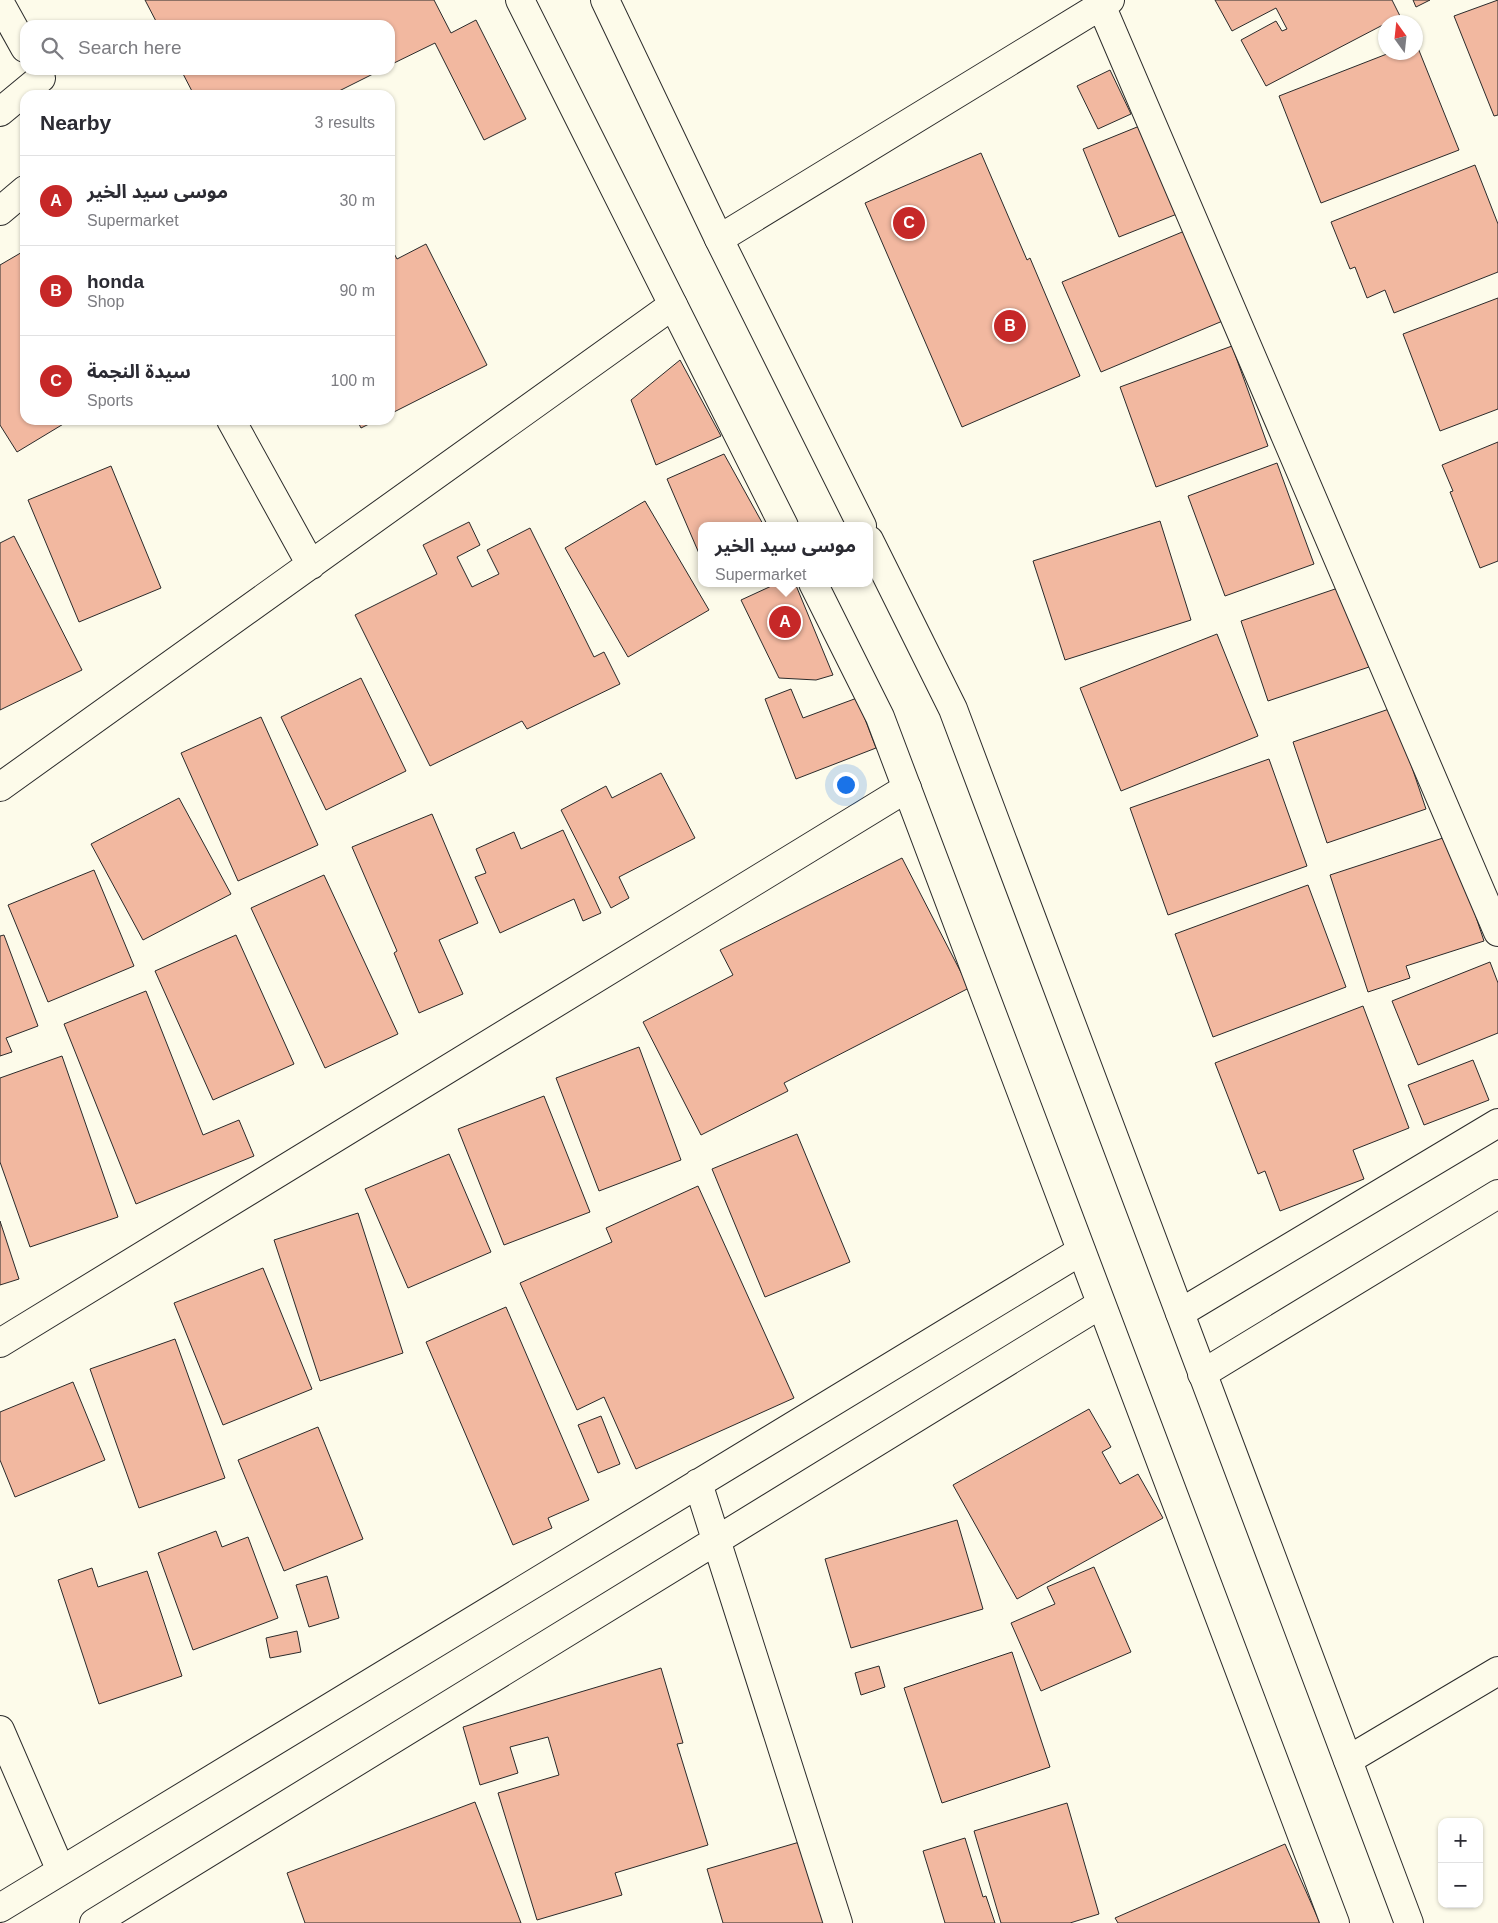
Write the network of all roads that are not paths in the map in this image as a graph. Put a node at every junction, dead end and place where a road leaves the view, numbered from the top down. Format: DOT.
graph roads {
  1 [pos="520,0"];
  2 [pos="605,0"];
  3 [pos="0,3"];
  4 [pos="1106,3"];
  5 [pos="20,39"];
  6 [pos="43,81"];
  7 [pos="31,90"];
  8 [pos="20,98"];
  9 [pos="0,112"];
  10 [pos="20,194"];
  11 [pos="0,211"];
  12 [pos="719,239"];
  13 [pos="673,305"];
  14 [pos="234,425"];
  15 [pos="782,522"];
  16 [pos="860,522"];
  17 [pos="873,548"];
  18 [pos="311,565"];
  19 [pos="815,587"];
  20 [pos="0,788"];
  21 [pos="907,788"];
  22 [pos="1498,932"];
  23 [pos="1498,1123"];
  24 [pos="1498,1194"];
  25 [pos="1081,1251"];
  26 [pos="1101,1304"];
  27 [pos="1180,1313"];
  28 [pos="0,1343"];
  29 [pos="1202,1374"];
  30 [pos="698,1483"];
  31 [pos="717,1541"];
  32 [pos="1498,1671"];
  33 [pos="0,1730"];
  34 [pos="1348,1760"];
  35 [pos="61,1871"];
  36 [pos="0,1908"];
  37 [pos="94,1923"];
  38 [pos="838,1923"];
  39 [pos="1334,1923"];
  40 [pos="1409,1923"];
  1 -- 13 [label="street"];
  2 -- 12 [label="street"];
  3 -- 5 [label="street"];
  4 -- 12 [label="street"];
  4 -- 22 [label="street"];
  6 -- 7 [label="street"];
  8 -- 9 [label="street"];
  10 -- 11 [label="street"];
  12 -- 16 [label="street"];
  13 -- 15 [label="street"];
  13 -- 18 [label="street"];
  14 -- 18 [label="street"];
  17 -- 27 [label="street"];
  18 -- 20 [label="street"];
  19 -- 21 [label="street"];
  21 -- 25 [label="street"];
  21 -- 28 [label="street"];
  23 -- 27 [label="street"];
  24 -- 29 [label="street"];
  25 -- 26 [label="street"];
  25 -- 30 [label="street"];
  26 -- 31 [label="street"];
  26 -- 39 [label="street"];
  27 -- 29 [label="street"];
  29 -- 34 [label="street"];
  30 -- 31 [label="street"];
  30 -- 35 [label="street"];
  31 -- 37 [label="street"];
  31 -- 38 [label="street"];
  32 -- 34 [label="street"];
  33 -- 35 [label="street"];
  34 -- 40 [label="street"];
  35 -- 36 [label="street"];
}
